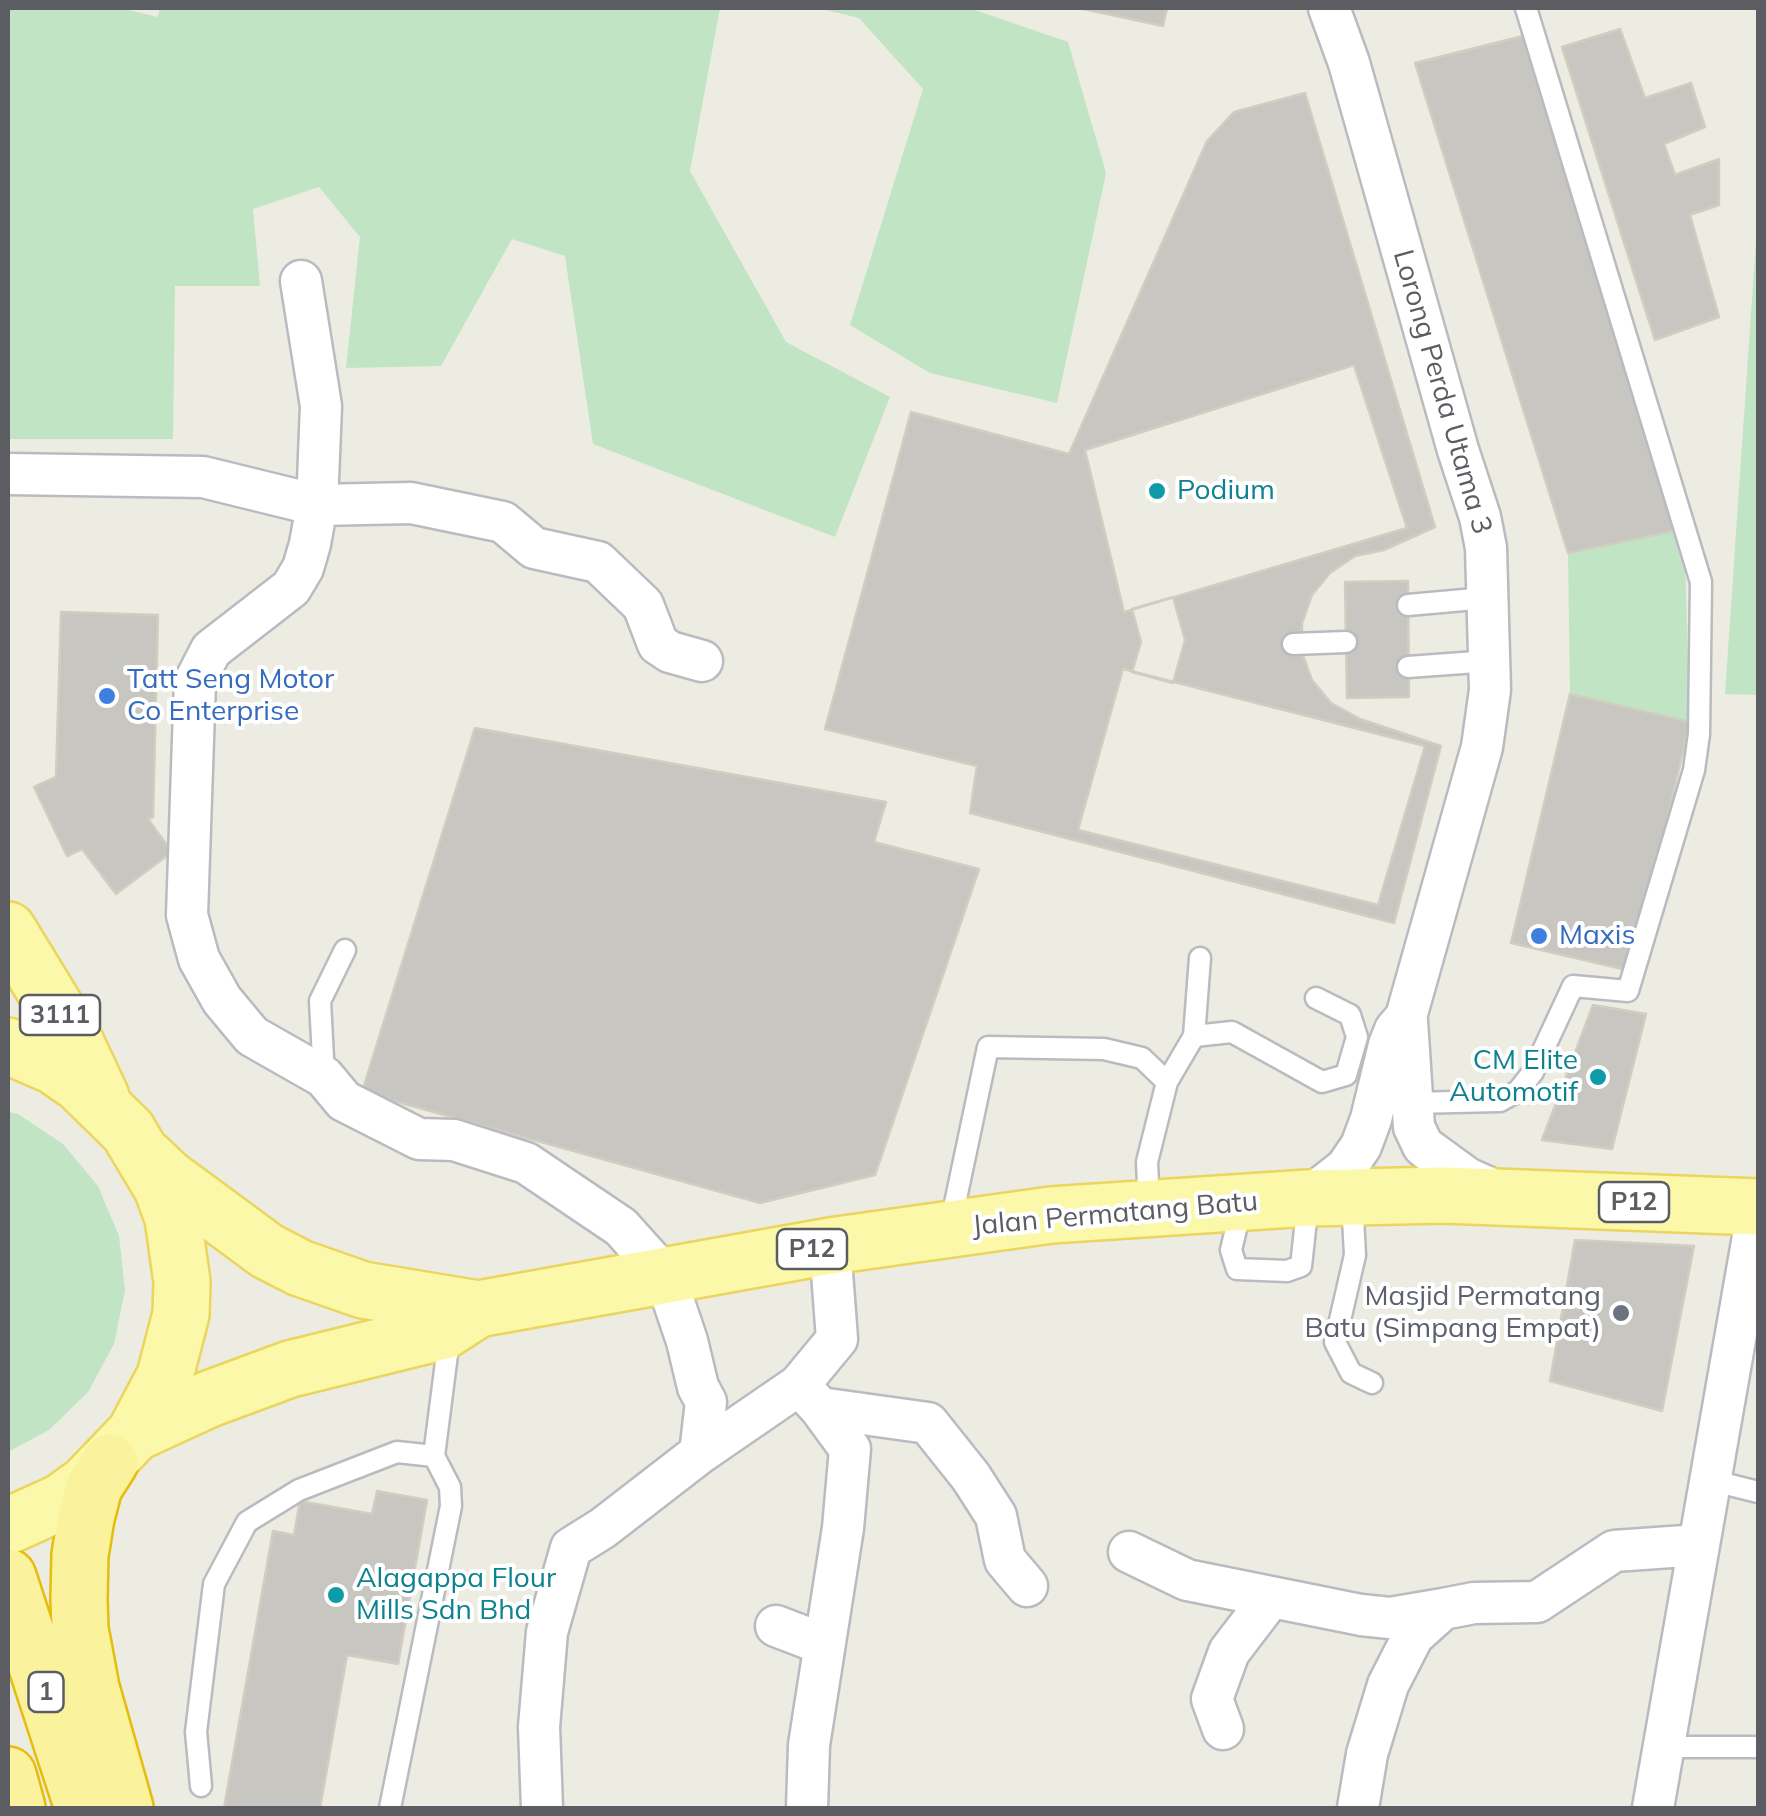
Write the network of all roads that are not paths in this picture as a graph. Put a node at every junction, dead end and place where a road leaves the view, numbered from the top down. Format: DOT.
graph roads {
  1 [pos="1329,8"];
  2 [pos="1346,8"];
  3 [pos="1526,8"];
  4 [pos="1349,63"];
  5 [pos="301,281"];
  6 [pos="8,474"];
  7 [pos="316,505"];
  8 [pos="1486,598"];
  9 [pos="1408,605"];
  10 [pos="1346,642"];
  11 [pos="1294,644"];
  12 [pos="702,661"];
  13 [pos="1490,662"];
  14 [pos="1408,666"];
  15 [pos="8,930"];
  16 [pos="345,950"];
  17 [pos="1200,958"];
  18 [pos="1316,998"];
  19 [pos="1406,1017"];
  20 [pos="1194,1036"];
  21 [pos="8,1046"];
  22 [pos="324,1077"];
  23 [pos="1166,1082"];
  24 [pos="1411,1103"];
  25 [pos="105,1104"];
  26 [pos="148,1159"];
  27 [pos="1510,1197"];
  28 [pos="1330,1198"];
  29 [pos="1242,1202"];
  30 [pos="1758,1207"];
  31 [pos="1148,1208"];
  32 [pos="950,1228"];
  33 [pos="830,1246"];
  34 [pos="665,1276"];
  35 [pos="464,1318"];
  36 [pos="1372,1383"];
  37 [pos="809,1396"];
  38 [pos="122,1448"];
  39 [pos="700,1453"];
  40 [pos="434,1456"];
  41 [pos="1710,1480"];
  42 [pos="1758,1492"];
  43 [pos="8,1526"];
  44 [pos="1699,1545"];
  45 [pos="1129,1552"];
  46 [pos="8,1577"];
  47 [pos="1027,1586"];
  48 [pos="1271,1597"];
  49 [pos="1443,1609"];
  50 [pos="776,1626"];
  51 [pos="823,1644"];
  52 [pos="1223,1729"];
  53 [pos="1664,1747"];
  54 [pos="1758,1747"];
  55 [pos="8,1775"];
  56 [pos="118,1784"];
  57 [pos="201,1786"];
  58 [pos="17,1808"];
  59 [pos="83,1808"];
  60 [pos="390,1808"];
  61 [pos="542,1808"];
  62 [pos="807,1808"];
  63 [pos="1358,1808"];
  64 [pos="1652,1808"];
  1 -- 4 [label="street, Lorong Perda Utama 3"];
  2 -- 4 [label="street"];
  3 -- 24 [label="lane"];
  4 -- 8 [label="street, Lorong Perda Utama 3"];
  5 -- 7 [label="street"];
  6 -- 7 [label="street"];
  7 -- 12 [label="street"];
  7 -- 22 [label="street"];
  8 -- 9 [label="lane"];
  8 -- 13 [label="street, Lorong Perda Utama 3"];
  10 -- 11 [label="lane"];
  13 -- 14 [label="lane"];
  13 -- 19 [label="street, Lorong Perda Utama 3"];
  15 -- 25 [label="main road, 3111"];
  16 -- 22 [label="lane"];
  17 -- 20 [label="lane"];
  18 -- 20 [label="lane"];
  19 -- 24 [label="street, Lorong Perda Utama 3"];
  19 -- 28 [label="street, Lorong Perda Utama 3"];
  20 -- 23 [label="lane"];
  21 -- 25 [label="main road, P12"];
  22 -- 34 [label="street"];
  23 -- 31 [label="lane"];
  23 -- 32 [label="lane"];
  24 -- 27 [label="street, Lorong Perda Utama 3"];
  25 -- 26 [label="main road, P12"];
  26 -- 35 [label="main road, Jalan Permatang Batu / P12"];
  26 -- 38 [label="main road, P12"];
  27 -- 28 [label="main road, Jalan Permatang Batu / P12"];
  27 -- 30 [label="main road, Jalan Permatang Batu / P12"];
  28 -- 29 [label="main road, Jalan Permatang Batu / P12"];
  28 -- 29 [label="lane"];
  28 -- 36 [label="lane"];
  29 -- 31 [label="main road, Jalan Permatang Batu / P12"];
  30 -- 41 [label="street"];
  31 -- 32 [label="main road, Jalan Permatang Batu / P12"];
  32 -- 33 [label="main road, Jalan Permatang Batu / P12"];
  33 -- 34 [label="main road, Jalan Permatang Batu / P12"];
  33 -- 37 [label="street"];
  34 -- 35 [label="main road, Jalan Permatang Batu / P12"];
  34 -- 39 [label="street"];
  35 -- 38 [label="main road, Jalan Permatang Batu / P12"];
  35 -- 40 [label="lane"];
  37 -- 39 [label="street"];
  37 -- 47 [label="street"];
  37 -- 51 [label="street"];
  38 -- 43 [label="main road, P12"];
  38 -- 56 [label="highway"];
  39 -- 61 [label="street"];
  40 -- 57 [label="lane"];
  40 -- 60 [label="lane"];
  41 -- 42 [label="lane"];
  41 -- 44 [label="street"];
  44 -- 49 [label="street"];
  44 -- 53 [label="street"];
  45 -- 48 [label="street"];
  46 -- 59 [label="highway, 1"];
  48 -- 49 [label="street"];
  48 -- 52 [label="street"];
  49 -- 63 [label="street"];
  50 -- 51 [label="street"];
  51 -- 62 [label="street"];
  53 -- 54 [label="lane"];
  53 -- 64 [label="street"];
  55 -- 58 [label="highway"];
}
